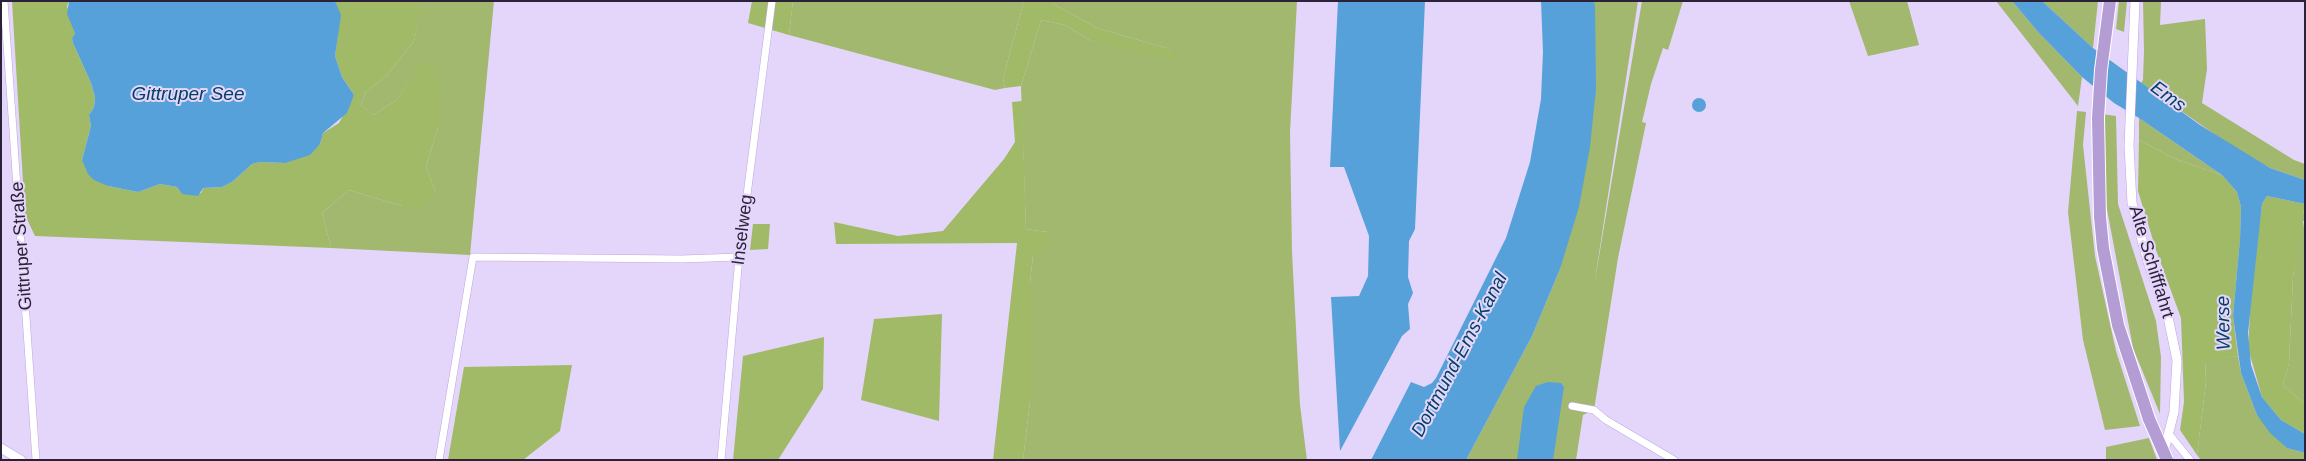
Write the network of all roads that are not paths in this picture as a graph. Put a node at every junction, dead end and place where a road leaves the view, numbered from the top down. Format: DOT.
graph roads {
  1 [pos="4,1"];
  2 [pos="772,1"];
  3 [pos="2110,1"];
  4 [pos="2135,1"];
  5 [pos="739,256"];
  6 [pos="1572,406"];
  7 [pos="2170,434"];
  8 [pos="1,448"];
  9 [pos="21,460"];
  10 [pos="36,460"];
  11 [pos="439,460"];
  12 [pos="721,460"];
  13 [pos="1674,460"];
  14 [pos="2162,460"];
  15 [pos="2167,460"];
  16 [pos="2190,460"];
  1 -- 10 [label="street, Gittruper Straße"];
  2 -- 5 [label="street, Inselweg"];
  3 -- 15 [label="highway, bridge"];
  4 -- 7 [label="street, Alte Schifffahrt"];
  5 -- 11 [label="street"];
  5 -- 12 [label="street, Inselweg"];
  6 -- 13 [label="street"];
  7 -- 14 [label="street, Alte Schifffahrt"];
  7 -- 16 [label="street"];
  8 -- 9 [label="street"];
}
